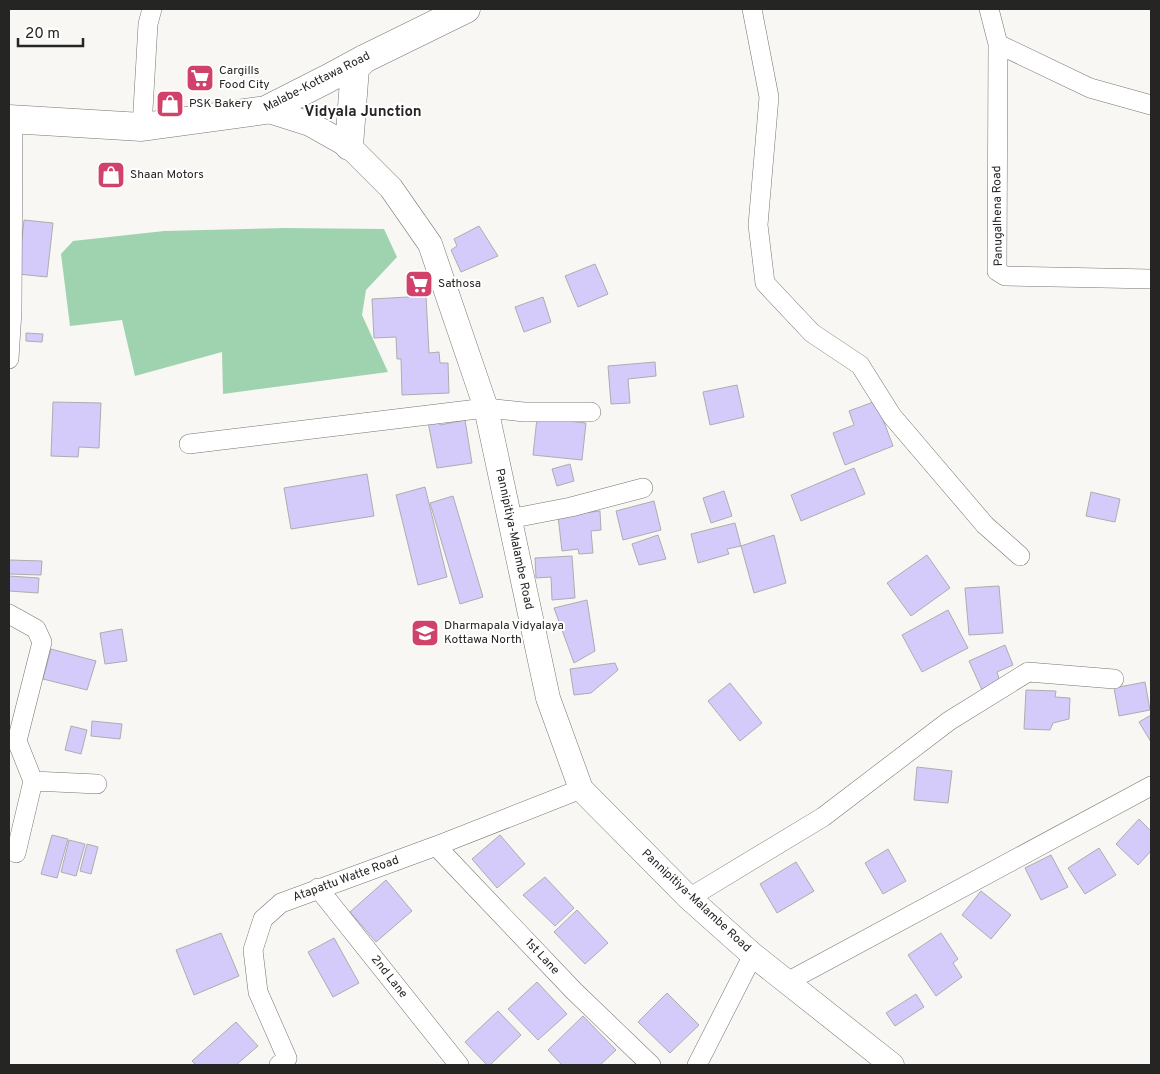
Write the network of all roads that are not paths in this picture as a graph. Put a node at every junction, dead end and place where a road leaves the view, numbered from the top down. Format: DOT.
graph roads {
  1 [pos="152,9"];
  2 [pos="466,9"];
  3 [pos="752,9"];
  4 [pos="989,9"];
  5 [pos="998,44"];
  6 [pos="364,58"];
  7 [pos="1151,106"];
  8 [pos="266,110"];
  9 [pos="11,119"];
  10 [pos="142,127"];
  11 [pos="349,146"];
  12 [pos="1151,280"];
  13 [pos="9,359"];
  14 [pos="486,408"];
  15 [pos="591,412"];
  16 [pos="189,444"];
  17 [pos="643,488"];
  18 [pos="509,519"];
  19 [pos="1020,556"];
  20 [pos="9,614"];
  21 [pos="1114,679"];
  22 [pos="33,781"];
  23 [pos="97,784"];
  24 [pos="1151,786"];
  25 [pos="581,789"];
  26 [pos="436,846"];
  27 [pos="16,853"];
  28 [pos="318,888"];
  29 [pos="689,898"];
  30 [pos="752,955"];
  31 [pos="786,982"];
  32 [pos="286,1063"];
  33 [pos="459,1065"];
  34 [pos="651,1065"];
  35 [pos="697,1065"];
  36 [pos="892,1065"];
  1 -- 10 [label="street"];
  2 -- 6 [label="main road, Malabe-Kottawa Road"];
  3 -- 19 [label="street"];
  4 -- 5 [label="street, Panugalhena Road"];
  5 -- 7 [label="street"];
  5 -- 12 [label="street, Panugalhena Road"];
  6 -- 8 [label="main road, Malabe-Kottawa Road"];
  6 -- 11 [label="main road"];
  8 -- 10 [label="main road, Malabe-Kottawa Road"];
  8 -- 11 [label="street, Pannipitiya-Malambe Road"];
  9 -- 10 [label="main road, Malabe-Kottawa Road"];
  9 -- 13 [label="street"];
  11 -- 14 [label="street, Pannipitiya-Malambe Road"];
  14 -- 15 [label="street"];
  14 -- 16 [label="street"];
  14 -- 18 [label="street, Pannipitiya-Malambe Road"];
  17 -- 18 [label="street"];
  18 -- 25 [label="street, Pannipitiya-Malambe Road"];
  20 -- 22 [label="street"];
  21 -- 29 [label="street"];
  22 -- 23 [label="street"];
  22 -- 27 [label="street"];
  24 -- 31 [label="street"];
  25 -- 26 [label="street, Atapattu Watte Road"];
  25 -- 29 [label="street, Pannipitiya-Malambe Road"];
  26 -- 28 [label="street, Atapattu Watte Road"];
  26 -- 34 [label="street, 1st Lane"];
  28 -- 32 [label="street, Atapattu Watte Road"];
  28 -- 33 [label="street, 2nd Lane"];
  29 -- 30 [label="street, Pannipitiya-Malambe Road"];
  30 -- 31 [label="street, Pannipitiya-Malambe Road"];
  30 -- 35 [label="street"];
  31 -- 36 [label="street, Pannipitiya-Malambe Road"];
}
